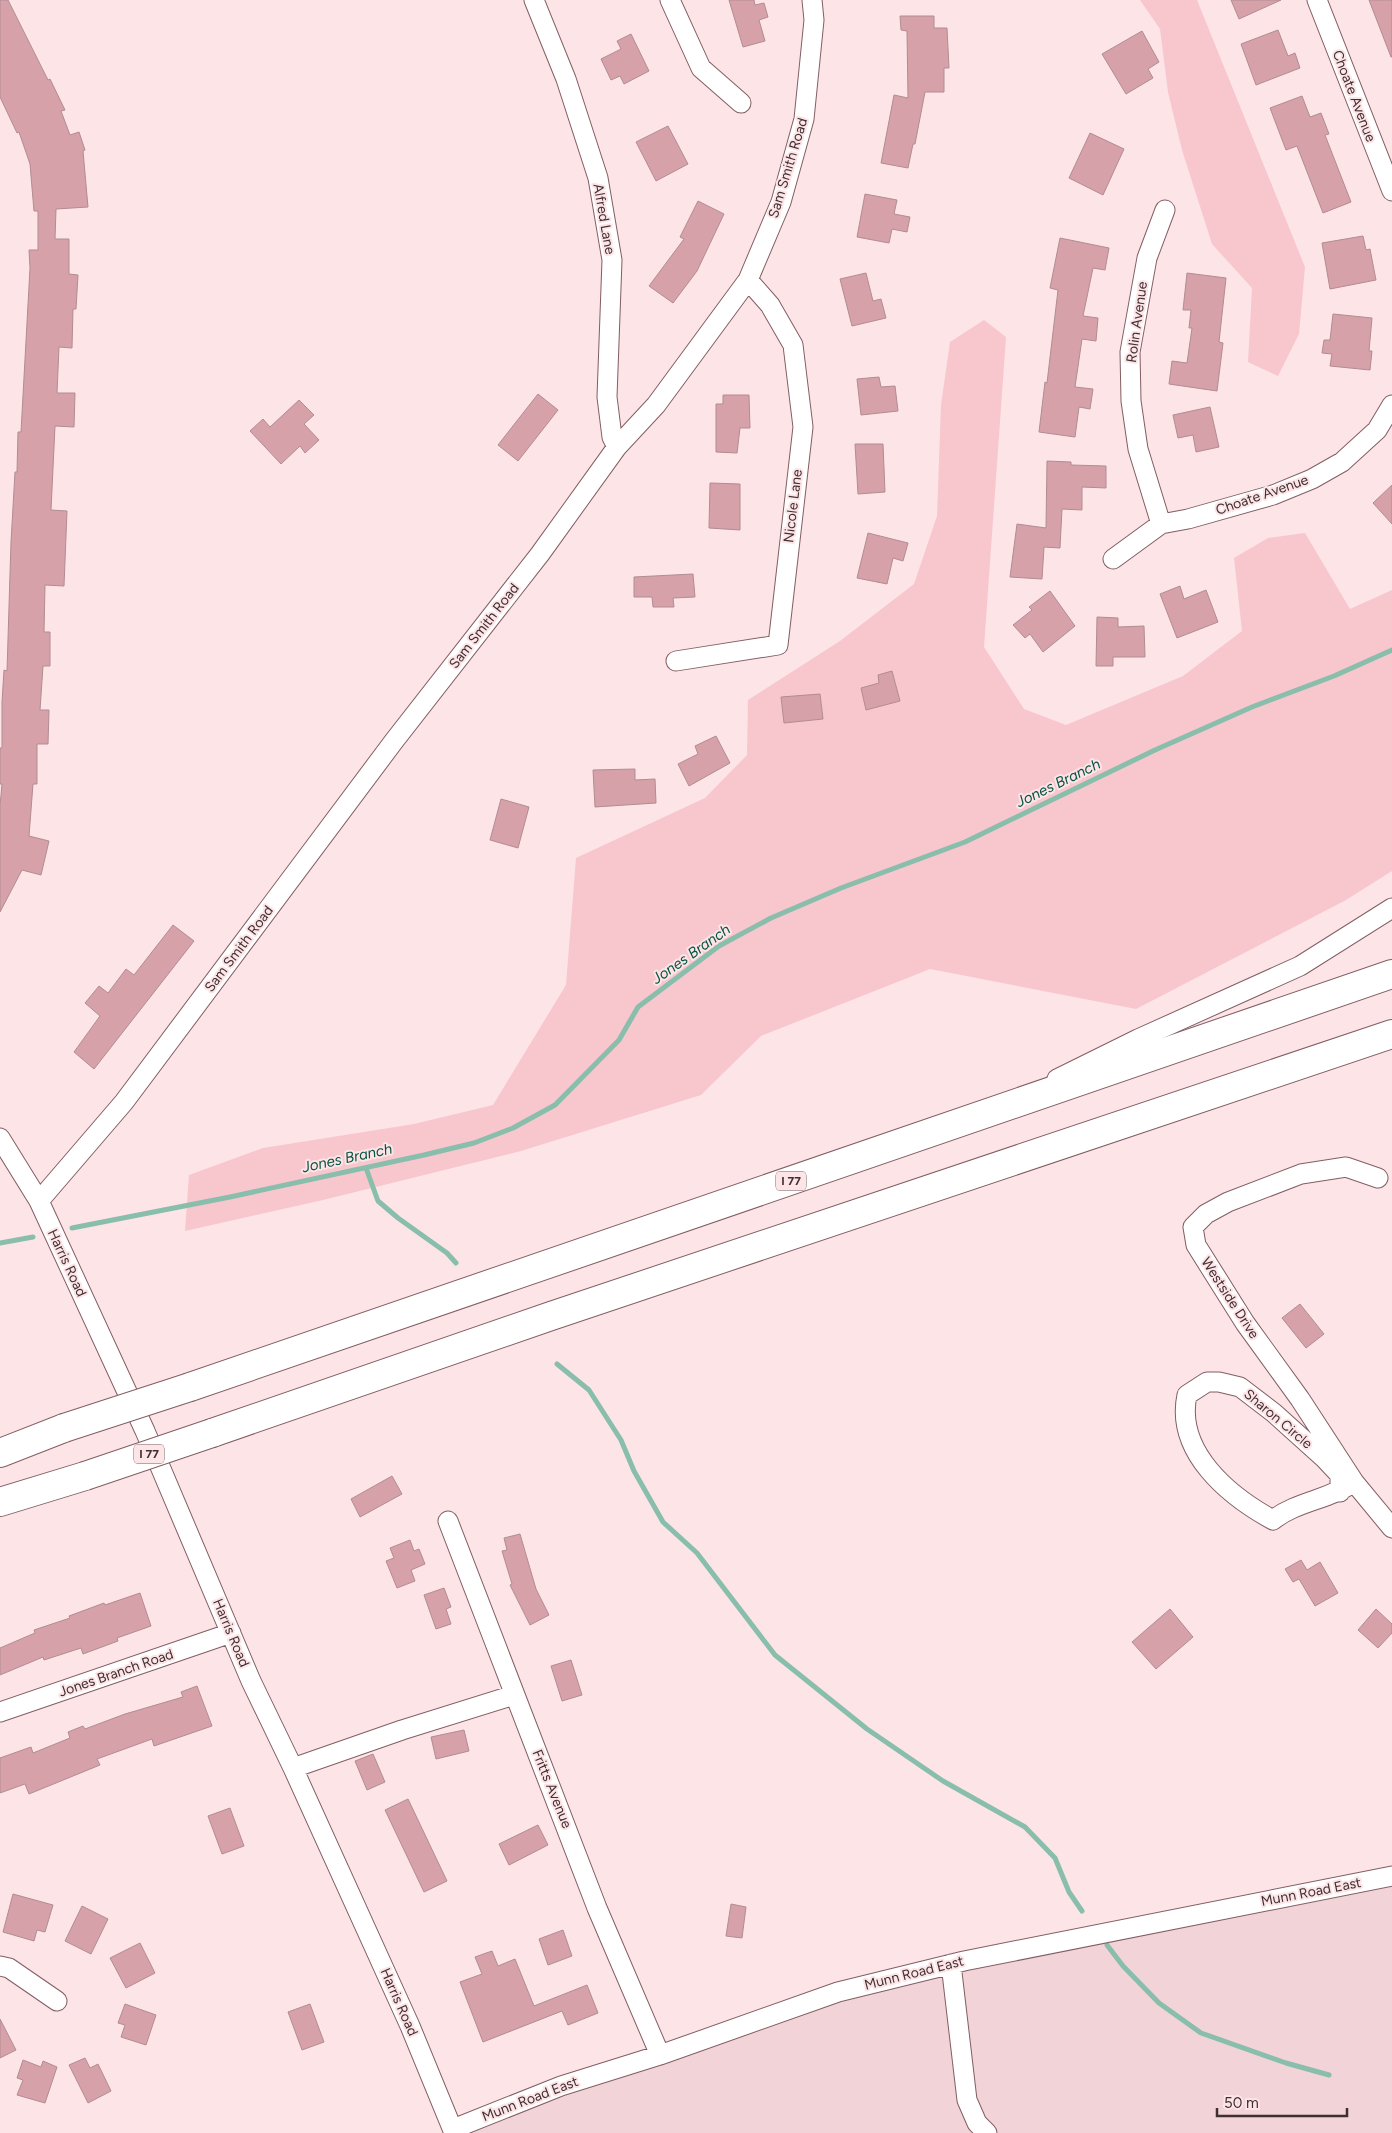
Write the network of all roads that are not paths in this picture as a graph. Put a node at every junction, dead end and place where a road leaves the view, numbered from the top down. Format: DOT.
graph roads {
  1 [pos="534,0"];
  2 [pos="670,0"];
  3 [pos="812,0"];
  4 [pos="1317,0"];
  5 [pos="741,103"];
  6 [pos="1392,191"];
  7 [pos="1165,210"];
  8 [pos="748,280"];
  9 [pos="1392,405"];
  10 [pos="617,447"];
  11 [pos="1161,524"];
  12 [pos="1113,559"];
  13 [pos="676,661"];
  14 [pos="1392,908"];
  15 [pos="1392,974"];
  16 [pos="1392,1034"];
  17 [pos="1008,1106"];
  18 [pos="0,1138"];
  19 [pos="1378,1178"];
  20 [pos="39,1201"];
  21 [pos="0,1453"];
  22 [pos="1344,1485"];
  23 [pos="0,1502"];
  24 [pos="448,1521"];
  25 [pos="1392,1528"];
  26 [pos="231,1634"];
  27 [pos="514,1695"];
  28 [pos="0,1712"];
  29 [pos="293,1768"];
  30 [pos="1392,1876"];
  31 [pos="951,1964"];
  32 [pos="0,1966"];
  33 [pos="58,2001"];
  34 [pos="660,2055"];
  35 [pos="453,2131"];
  36 [pos="987,2133"];
  1 -- 10 [label="street, Alfred Lane"];
  2 -- 5 [label="street"];
  3 -- 8 [label="street, Sam Smith Road"];
  4 -- 6 [label="street, Choate Avenue"];
  7 -- 11 [label="street, Rolin Avenue"];
  8 -- 10 [label="street, Sam Smith Road"];
  8 -- 13 [label="street, Nicole Lane"];
  9 -- 11 [label="street, Choate Avenue"];
  10 -- 20 [label="street, Sam Smith Road"];
  11 -- 12 [label="street, Choate Avenue"];
  14 -- 17 [label="street"];
  15 -- 17 [label="highway, I 77"];
  16 -- 23 [label="highway, I 77, bridge"];
  17 -- 21 [label="highway, I 77, bridge"];
  18 -- 20 [label="street, Harris Road"];
  19 -- 22 [label="street, Westside Drive"];
  20 -- 26 [label="street, Harris Road"];
  22 -- 22 [label="street, Sharon Circle"];
  22 -- 25 [label="street, Westside Drive"];
  24 -- 27 [label="street, Fritts Avenue"];
  26 -- 28 [label="street, Jones Branch Road"];
  26 -- 29 [label="street, Harris Road"];
  27 -- 29 [label="street"];
  27 -- 34 [label="street, Fritts Avenue"];
  29 -- 35 [label="street, Harris Road"];
  30 -- 31 [label="street, Munn Road East"];
  31 -- 34 [label="street, Munn Road East"];
  31 -- 36 [label="street"];
  32 -- 33 [label="street"];
  34 -- 35 [label="street, Munn Road East"];
}
